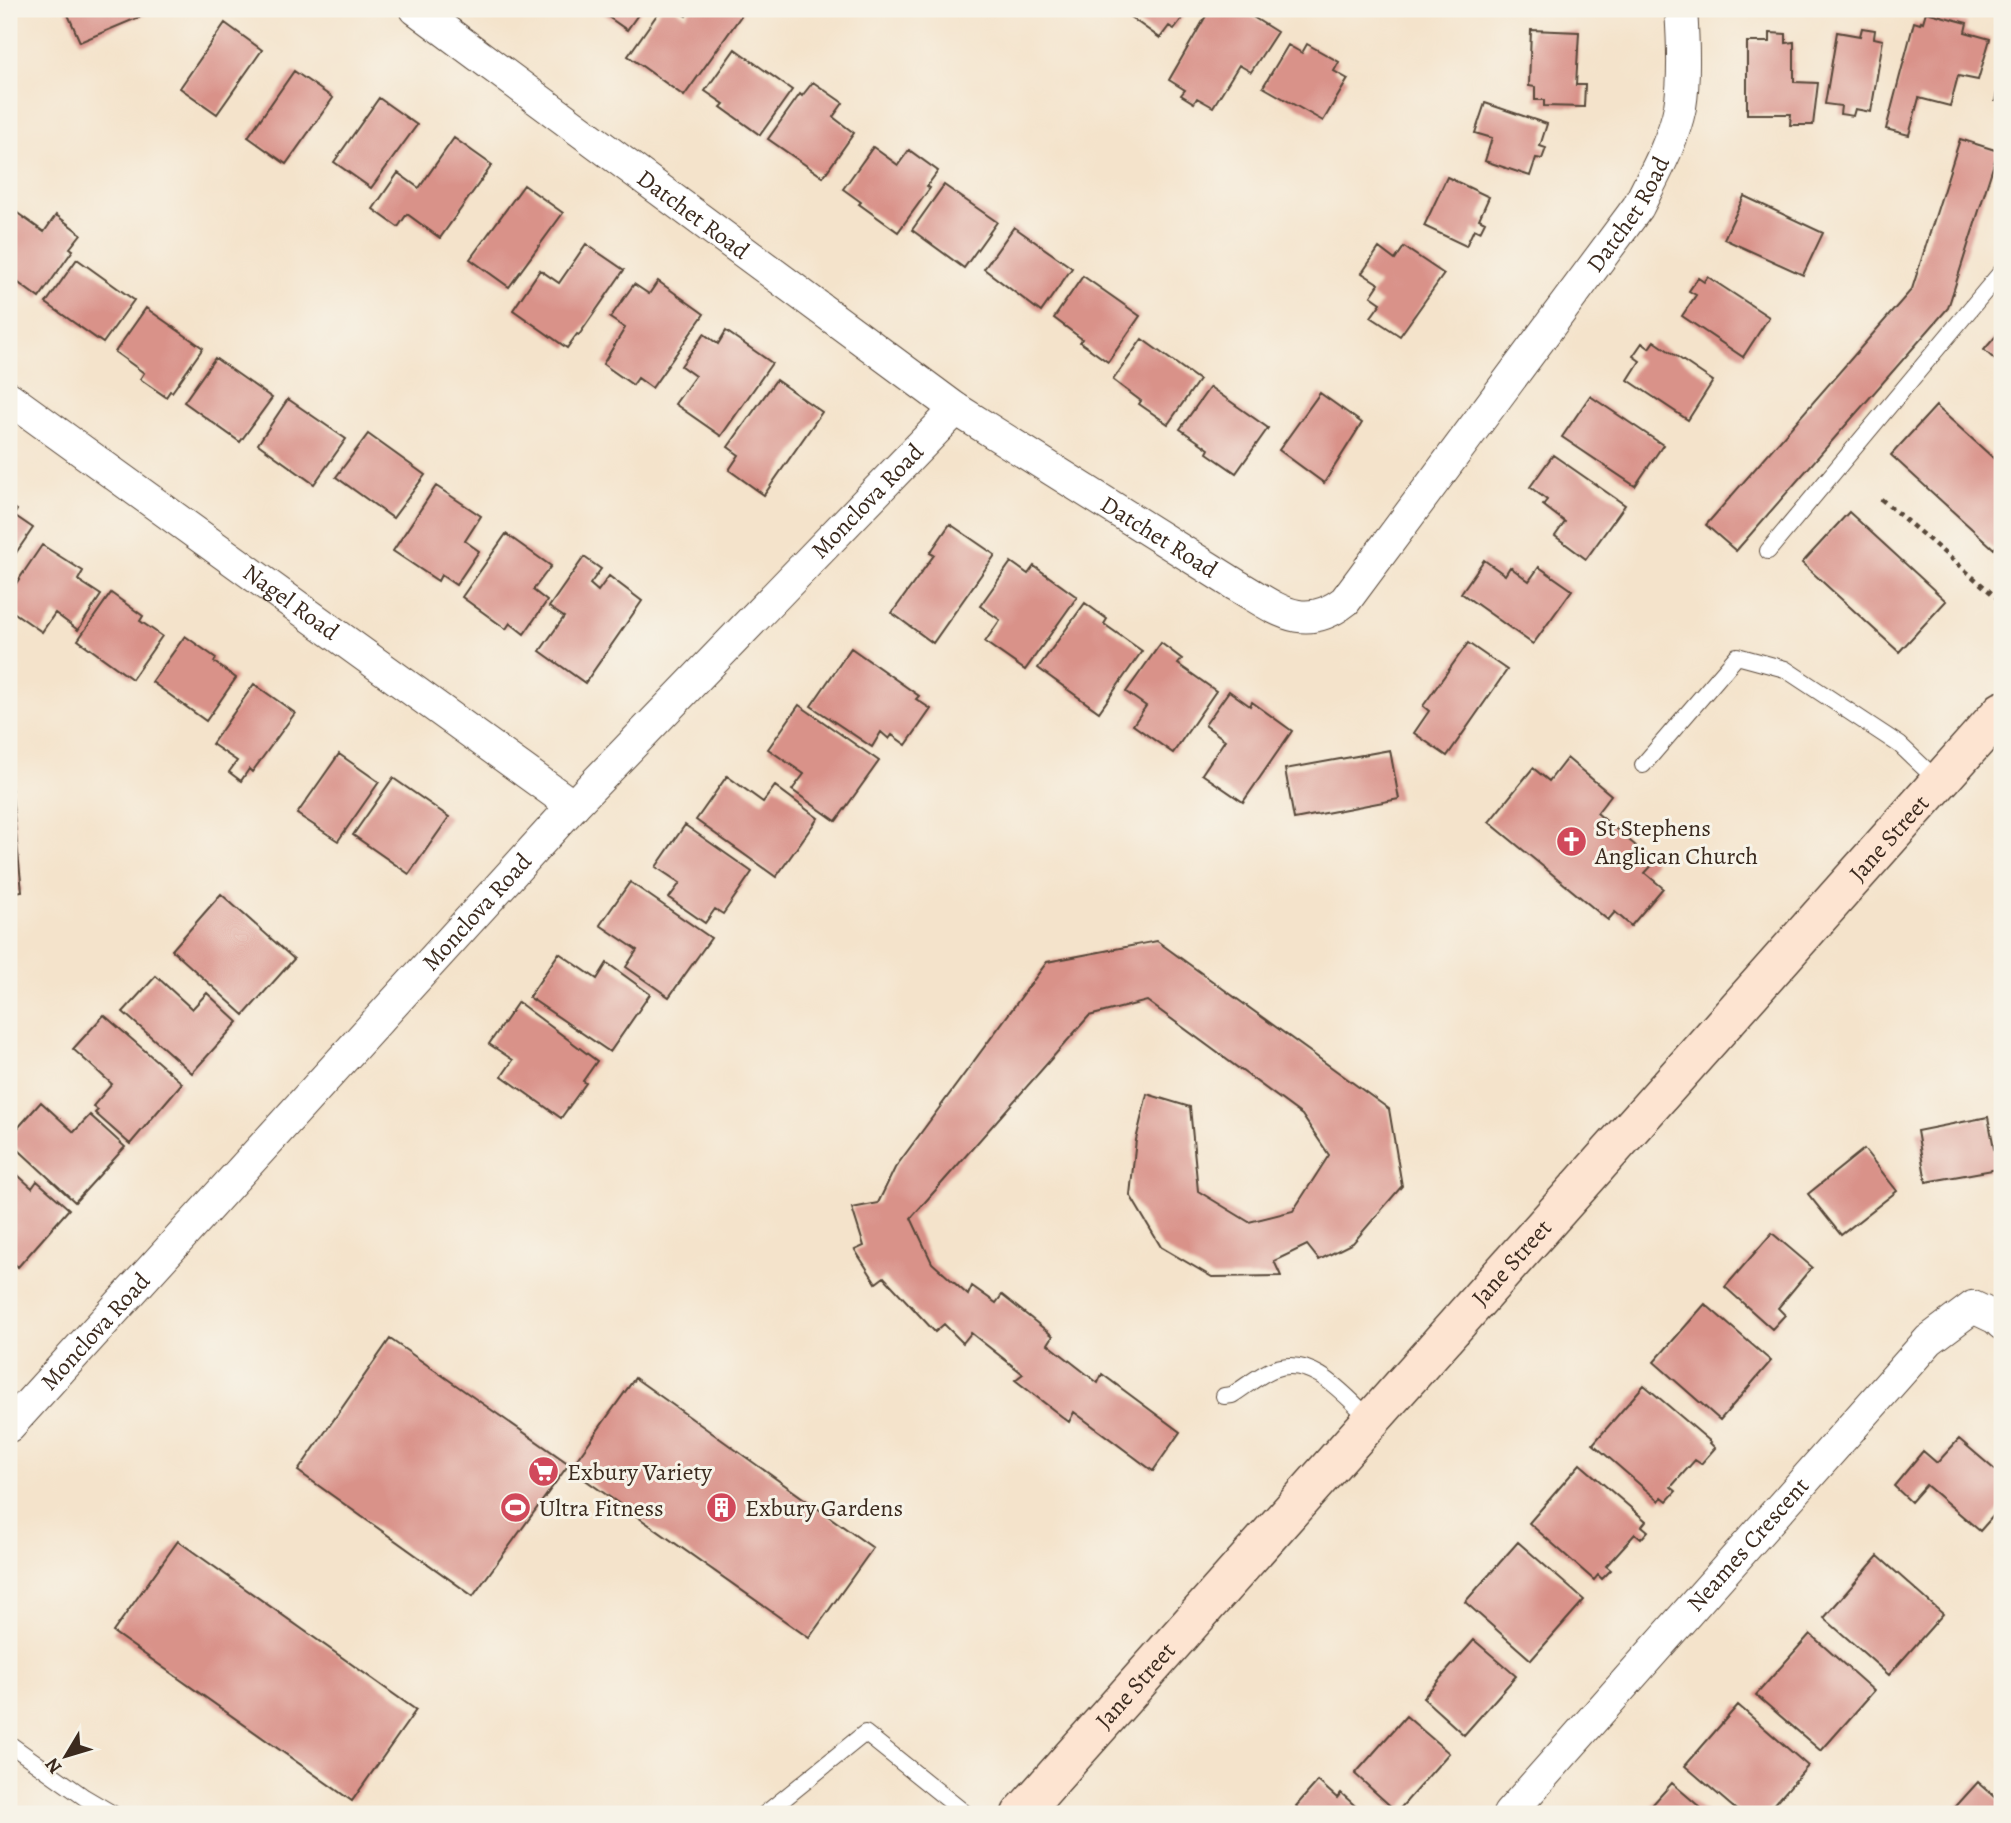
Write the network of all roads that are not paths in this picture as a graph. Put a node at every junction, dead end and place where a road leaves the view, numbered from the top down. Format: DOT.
graph roads {
  1 [pos="416,9"];
  2 [pos="1681,9"];
  3 [pos="2002,271"];
  4 [pos="9,398"];
  5 [pos="956,409"];
  6 [pos="1768,551"];
  7 [pos="2002,711"];
  8 [pos="1643,765"];
  9 [pos="1939,782"];
  10 [pos="573,806"];
  11 [pos="2002,1324"];
  12 [pos="1224,1396"];
  13 [pos="1371,1420"];
  14 [pos="9,1426"];
  15 [pos="9,1748"];
  16 [pos="113,1814"];
  17 [pos="765,1814"];
  18 [pos="966,1814"];
  19 [pos="1021,1814"];
  20 [pos="1509,1814"];
  1 -- 5 [label="street, Datchet Road"];
  2 -- 5 [label="street, Datchet Road"];
  3 -- 6 [label="lane"];
  4 -- 10 [label="street, Nagel Road"];
  5 -- 10 [label="street, Monclova Road"];
  7 -- 9 [label="main road, Jane Street"];
  8 -- 9 [label="lane"];
  9 -- 13 [label="main road, Jane Street"];
  10 -- 14 [label="street, Monclova Road"];
  11 -- 20 [label="street, Neames Crescent"];
  12 -- 13 [label="lane"];
  13 -- 19 [label="main road, Jane Street"];
  15 -- 16 [label="lane"];
  17 -- 18 [label="lane"];
}
